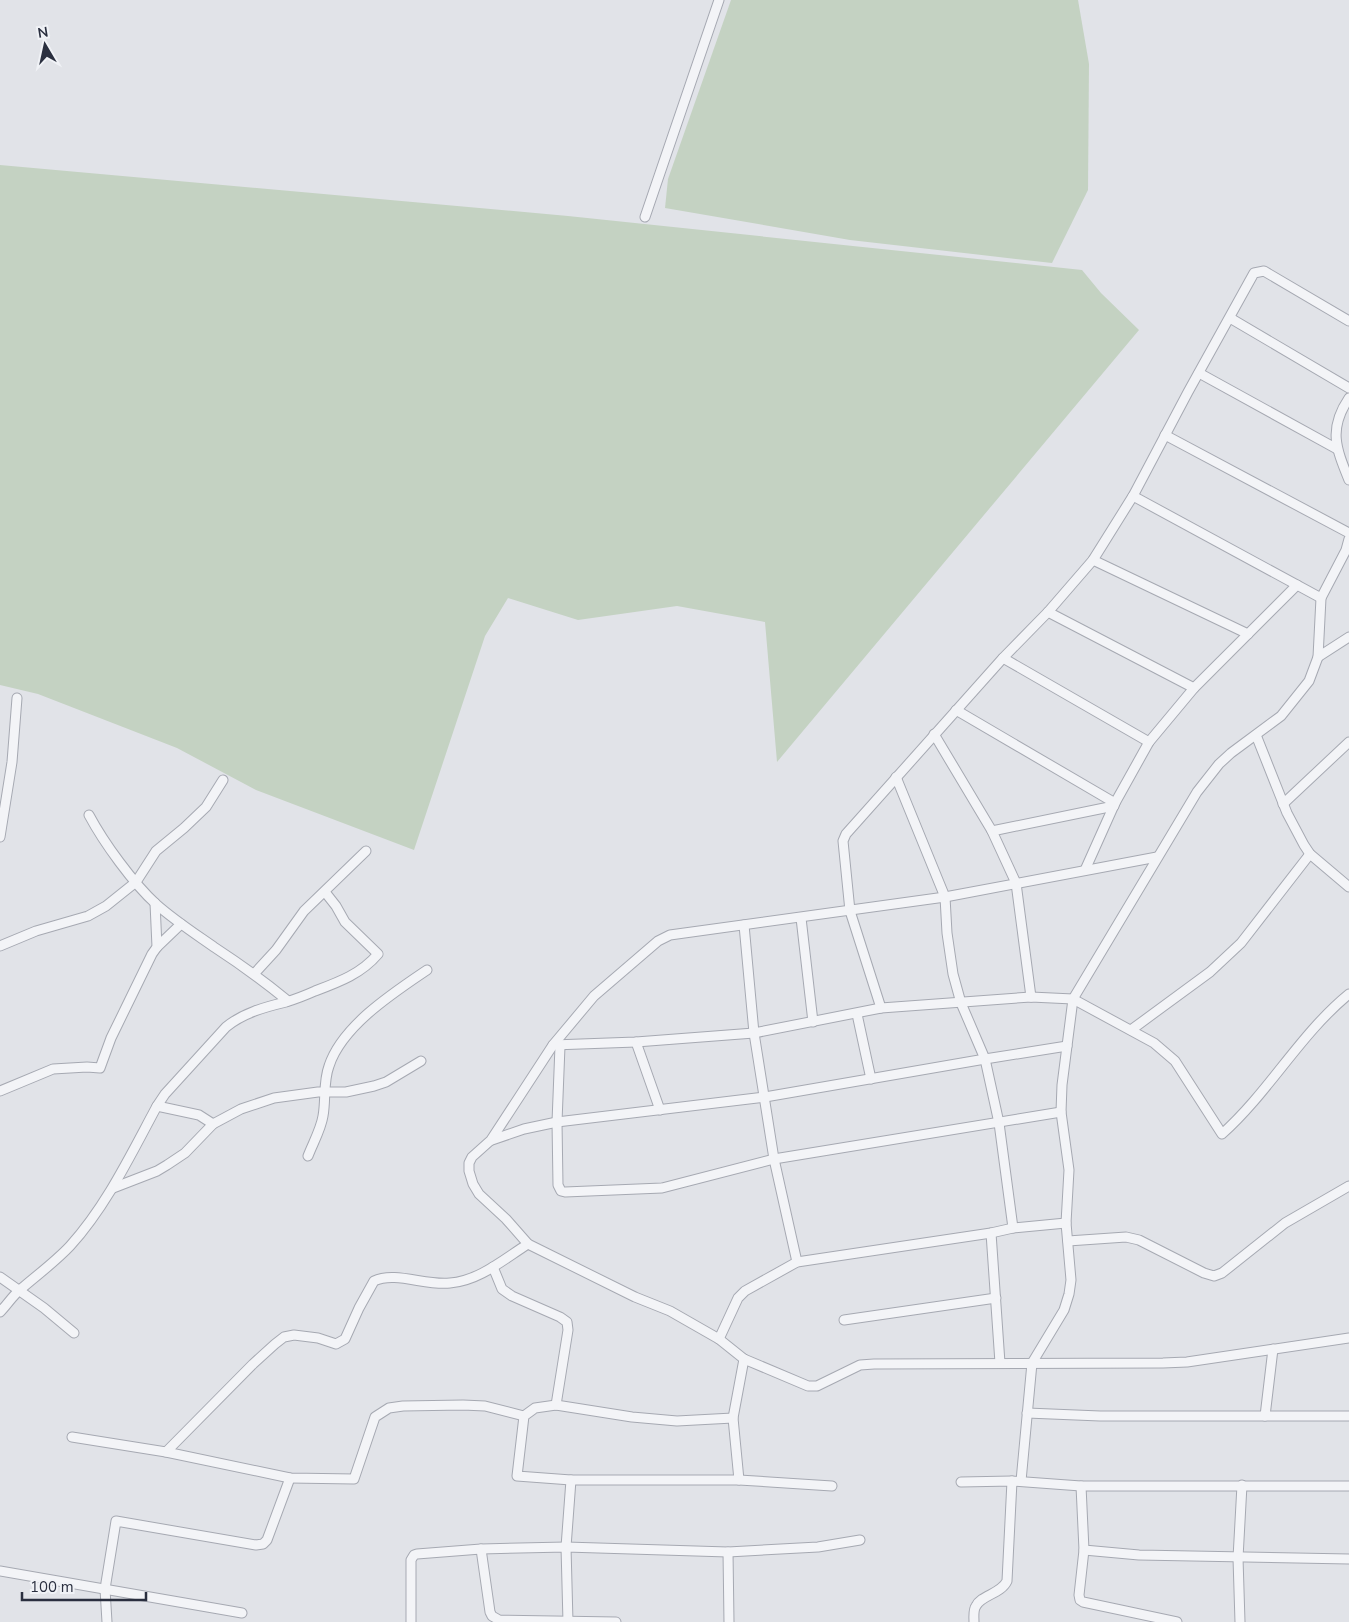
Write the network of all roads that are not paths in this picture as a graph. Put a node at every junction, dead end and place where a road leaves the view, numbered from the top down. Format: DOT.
graph roads {
  1 [pos="720,0"];
  2 [pos="645,217"];
  3 [pos="1230,318"];
  4 [pos="1349,321"];
  5 [pos="1199,373"];
  6 [pos="1349,388"];
  7 [pos="1349,398"];
  8 [pos="1165,435"];
  9 [pos="1337,449"];
  10 [pos="1349,480"];
  11 [pos="1134,496"];
  12 [pos="1349,533"];
  13 [pos="1349,540"];
  14 [pos="1093,560"];
  15 [pos="1297,585"];
  16 [pos="1321,598"];
  17 [pos="1048,612"];
  18 [pos="1248,634"];
  19 [pos="1349,637"];
  20 [pos="1003,658"];
  21 [pos="1318,658"];
  22 [pos="1194,688"];
  23 [pos="17,698"];
  24 [pos="956,710"];
  25 [pos="934,734"];
  26 [pos="1256,735"];
  27 [pos="1149,742"];
  28 [pos="1349,742"];
  29 [pos="896,777"];
  30 [pos="223,780"];
  31 [pos="1115,804"];
  32 [pos="1283,804"];
  33 [pos="89,815"];
  34 [pos="992,831"];
  35 [pos="0,837"];
  36 [pos="366,851"];
  37 [pos="1310,854"];
  38 [pos="1158,857"];
  39 [pos="1085,870"];
  40 [pos="136,882"];
  41 [pos="1016,883"];
  42 [pos="1349,887"];
  43 [pos="324,892"];
  44 [pos="945,897"];
  45 [pos="154,903"];
  46 [pos="850,911"];
  47 [pos="801,918"];
  48 [pos="181,924"];
  49 [pos="744,926"];
  50 [pos="0,946"];
  51 [pos="157,947"];
  52 [pos="426,970"];
  53 [pos="254,974"];
  54 [pos="1349,994"];
  55 [pos="1031,997"];
  56 [pos="1073,999"];
  57 [pos="288,1001"];
  58 [pos="961,1003"];
  59 [pos="881,1008"];
  60 [pos="857,1014"];
  61 [pos="813,1022"];
  62 [pos="1132,1030"];
  63 [pos="754,1033"];
  64 [pos="636,1042"];
  65 [pos="556,1046"];
  66 [pos="1067,1046"];
  67 [pos="984,1059"];
  68 [pos="421,1061"];
  69 [pos="871,1079"];
  70 [pos="0,1090"];
  71 [pos="325,1091"];
  72 [pos="765,1097"];
  73 [pos="157,1106"];
  74 [pos="660,1110"];
  75 [pos="1061,1112"];
  76 [pos="557,1122"];
  77 [pos="1000,1123"];
  78 [pos="213,1124"];
  79 [pos="491,1140"];
  80 [pos="308,1156"];
  81 [pos="774,1159"];
  82 [pos="1349,1186"];
  83 [pos="112,1188"];
  84 [pos="1066,1223"];
  85 [pos="1013,1228"];
  86 [pos="991,1233"];
  87 [pos="1068,1241"];
  88 [pos="528,1244"];
  89 [pos="797,1262"];
  90 [pos="493,1267"];
  91 [pos="0,1277"];
  92 [pos="19,1290"];
  93 [pos="996,1298"];
  94 [pos="0,1312"];
  95 [pos="844,1320"];
  96 [pos="74,1333"];
  97 [pos="1349,1338"];
  98 [pos="719,1339"];
  99 [pos="1273,1349"];
  100 [pos="744,1359"];
  101 [pos="1000,1363"];
  102 [pos="1032,1363"];
  103 [pos="556,1405"];
  104 [pos="1027,1413"];
  105 [pos="524,1416"];
  106 [pos="1264,1416"];
  107 [pos="1349,1416"];
  108 [pos="733,1418"];
  109 [pos="72,1437"];
  110 [pos="166,1452"];
  111 [pos="290,1478"];
  112 [pos="571,1480"];
  113 [pos="739,1480"];
  114 [pos="1017,1481"];
  115 [pos="961,1482"];
  116 [pos="1242,1485"];
  117 [pos="832,1486"];
  118 [pos="1080,1486"];
  119 [pos="1349,1486"];
  120 [pos="860,1540"];
  121 [pos="566,1547"];
  122 [pos="481,1550"];
  123 [pos="1084,1550"];
  124 [pos="728,1552"];
  125 [pos="1238,1558"];
  126 [pos="1349,1559"];
  127 [pos="0,1571"];
  128 [pos="105,1589"];
  129 [pos="242,1613"];
  130 [pos="568,1621"];
  131 [pos="107,1622"];
  132 [pos="411,1622"];
  133 [pos="616,1622"];
  134 [pos="729,1622"];
  135 [pos="974,1622"];
  136 [pos="1177,1622"];
  137 [pos="1240,1622"];
  1 -- 2 [label="street"];
  3 -- 4 [label="street"];
  3 -- 5 [label="street"];
  3 -- 6 [label="street"];
  5 -- 8 [label="street"];
  5 -- 9 [label="street"];
  7 -- 9 [label="street"];
  8 -- 11 [label="street"];
  8 -- 12 [label="street"];
  9 -- 10 [label="street"];
  11 -- 14 [label="street"];
  11 -- 15 [label="street"];
  13 -- 16 [label="street"];
  14 -- 17 [label="street"];
  14 -- 18 [label="street"];
  15 -- 16 [label="street"];
  15 -- 18 [label="street"];
  16 -- 21 [label="street"];
  17 -- 20 [label="street"];
  17 -- 22 [label="street"];
  18 -- 22 [label="street"];
  19 -- 21 [label="street"];
  20 -- 24 [label="street"];
  20 -- 27 [label="street"];
  21 -- 26 [label="street"];
  22 -- 27 [label="street"];
  23 -- 35 [label="street"];
  24 -- 25 [label="street"];
  24 -- 31 [label="street"];
  25 -- 29 [label="street"];
  25 -- 34 [label="street"];
  26 -- 32 [label="street"];
  26 -- 38 [label="street"];
  27 -- 31 [label="street"];
  28 -- 32 [label="street"];
  29 -- 44 [label="street"];
  29 -- 46 [label="street"];
  30 -- 40 [label="street"];
  31 -- 34 [label="street"];
  31 -- 39 [label="street"];
  32 -- 37 [label="street"];
  33 -- 40 [label="street"];
  34 -- 41 [label="street"];
  36 -- 43 [label="street"];
  37 -- 42 [label="street"];
  37 -- 62 [label="street"];
  38 -- 39 [label="street"];
  38 -- 56 [label="street"];
  39 -- 41 [label="street"];
  40 -- 45 [label="street"];
  40 -- 50 [label="street"];
  41 -- 44 [label="street"];
  41 -- 55 [label="street"];
  43 -- 53 [label="street"];
  43 -- 57 [label="street"];
  44 -- 46 [label="street"];
  44 -- 58 [label="street"];
  45 -- 48 [label="street"];
  45 -- 51 [label="street"];
  46 -- 47 [label="street"];
  46 -- 59 [label="street"];
  47 -- 49 [label="street"];
  47 -- 61 [label="street"];
  48 -- 51 [label="street"];
  48 -- 53 [label="street"];
  49 -- 63 [label="street"];
  49 -- 65 [label="street"];
  51 -- 70 [label="street"];
  52 -- 71 [label="street"];
  53 -- 57 [label="street"];
  54 -- 62 [label="street"];
  55 -- 56 [label="street"];
  55 -- 58 [label="street"];
  56 -- 62 [label="street"];
  56 -- 66 [label="street"];
  57 -- 73 [label="street"];
  58 -- 59 [label="street"];
  58 -- 67 [label="street"];
  59 -- 60 [label="street"];
  60 -- 61 [label="street"];
  60 -- 69 [label="street"];
  61 -- 63 [label="street"];
  63 -- 64 [label="street"];
  63 -- 72 [label="street"];
  64 -- 65 [label="street"];
  64 -- 74 [label="street"];
  65 -- 76 [label="street"];
  65 -- 79 [label="street"];
  66 -- 67 [label="street"];
  66 -- 75 [label="street"];
  67 -- 69 [label="street"];
  67 -- 77 [label="street"];
  68 -- 71 [label="street"];
  69 -- 72 [label="street"];
  71 -- 78 [label="street"];
  71 -- 80 [label="street"];
  72 -- 74 [label="street"];
  72 -- 81 [label="street"];
  73 -- 78 [label="street"];
  73 -- 83 [label="street"];
  74 -- 76 [label="street"];
  75 -- 77 [label="street"];
  75 -- 84 [label="street"];
  76 -- 79 [label="street"];
  76 -- 81 [label="street"];
  77 -- 81 [label="street"];
  77 -- 85 [label="street"];
  78 -- 83 [label="street"];
  79 -- 88 [label="street"];
  81 -- 89 [label="street"];
  82 -- 87 [label="street"];
  83 -- 92 [label="street"];
  84 -- 85 [label="street"];
  84 -- 87 [label="street"];
  85 -- 86 [label="street"];
  86 -- 89 [label="street"];
  86 -- 93 [label="street"];
  87 -- 102 [label="street"];
  88 -- 90 [label="street"];
  88 -- 98 [label="street"];
  89 -- 98 [label="street"];
  90 -- 103 [label="street"];
  90 -- 110 [label="street"];
  91 -- 92 [label="street"];
  92 -- 94 [label="street"];
  92 -- 96 [label="street"];
  93 -- 95 [label="street"];
  93 -- 101 [label="street"];
  97 -- 99 [label="street"];
  98 -- 100 [label="street"];
  99 -- 102 [label="street"];
  99 -- 106 [label="street"];
  100 -- 101 [label="street"];
  100 -- 108 [label="street"];
  101 -- 102 [label="street"];
  102 -- 104 [label="street"];
  103 -- 105 [label="street"];
  103 -- 108 [label="street"];
  104 -- 106 [label="street"];
  104 -- 114 [label="street"];
  105 -- 111 [label="street"];
  105 -- 112 [label="street"];
  106 -- 107 [label="street"];
  108 -- 113 [label="street"];
  109 -- 110 [label="street"];
  110 -- 111 [label="street"];
  111 -- 128 [label="street"];
  112 -- 113 [label="street"];
  112 -- 121 [label="street"];
  113 -- 117 [label="street"];
  114 -- 115 [label="street"];
  114 -- 118 [label="street"];
  114 -- 135 [label="street"];
  116 -- 118 [label="street"];
  116 -- 119 [label="street"];
  116 -- 125 [label="street"];
  118 -- 123 [label="street"];
  120 -- 124 [label="street"];
  121 -- 122 [label="street"];
  121 -- 124 [label="street"];
  121 -- 130 [label="street"];
  122 -- 130 [label="street"];
  122 -- 132 [label="street"];
  123 -- 125 [label="street"];
  123 -- 136 [label="street"];
  124 -- 134 [label="street"];
  125 -- 126 [label="street"];
  125 -- 137 [label="street"];
  127 -- 128 [label="street"];
  128 -- 129 [label="street"];
  128 -- 131 [label="street"];
  130 -- 133 [label="street"];
}
